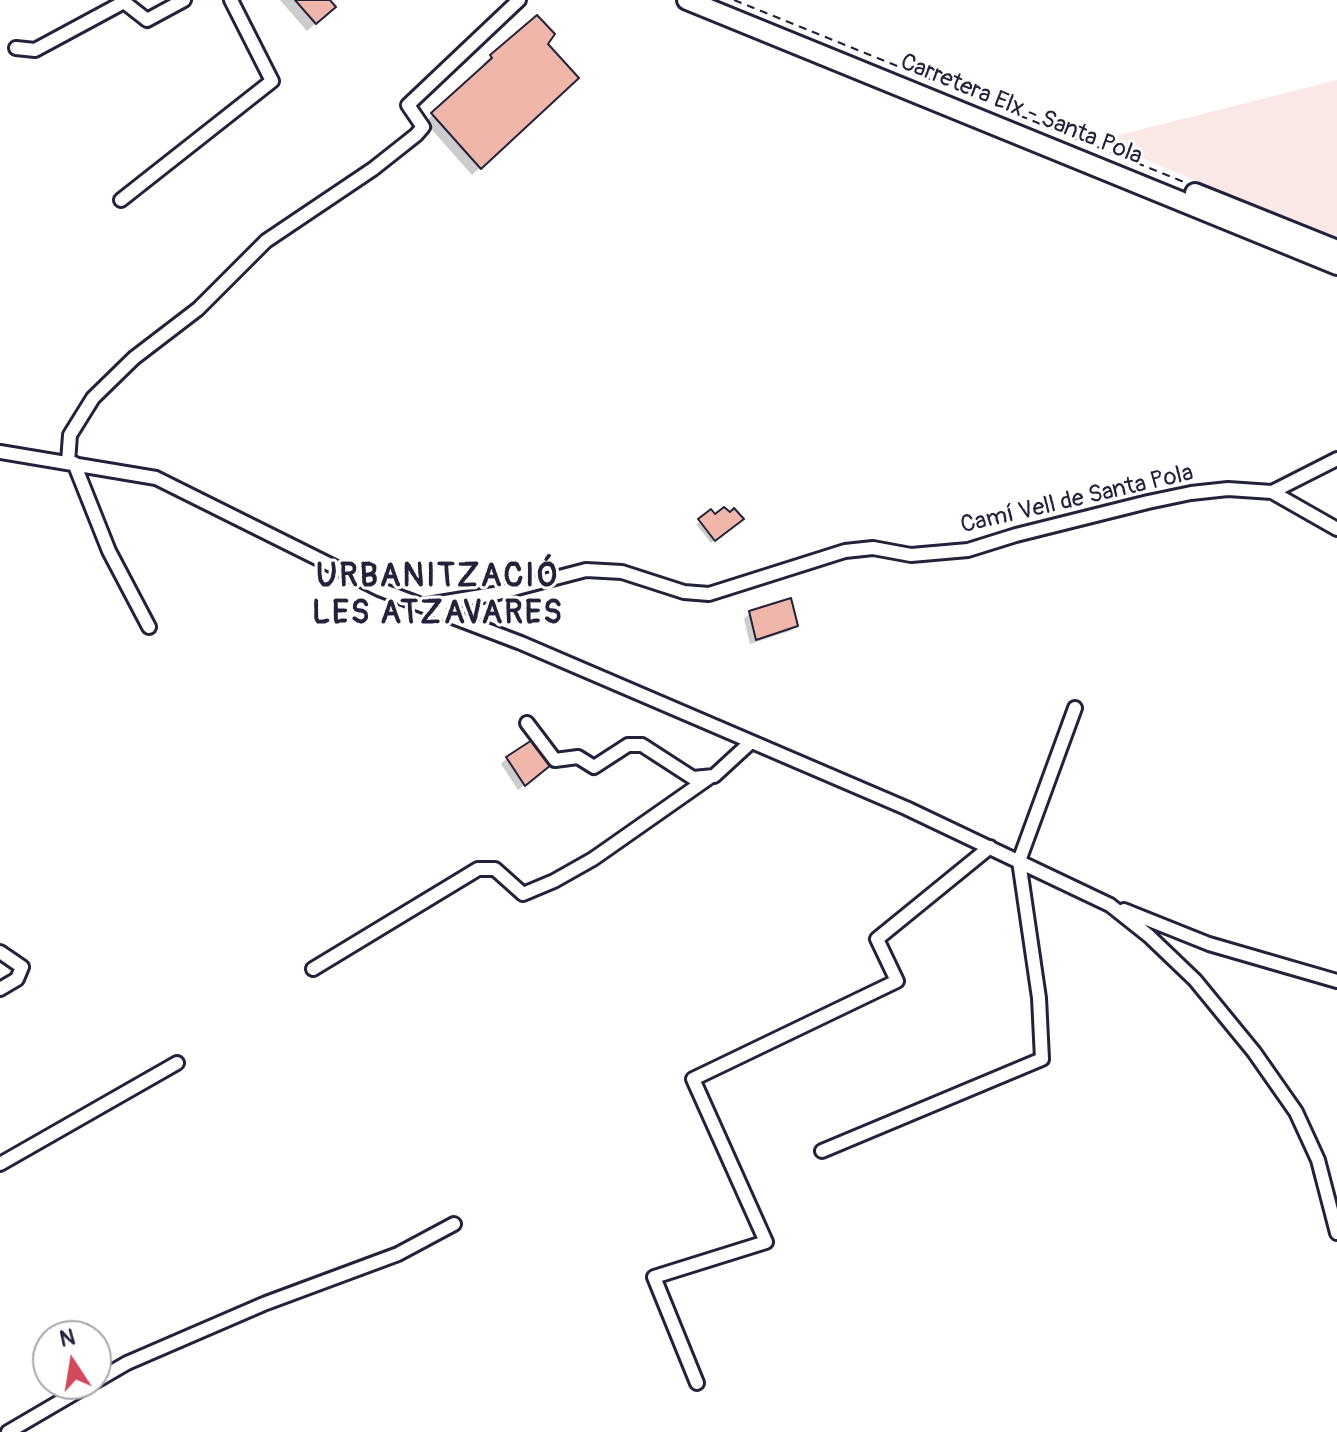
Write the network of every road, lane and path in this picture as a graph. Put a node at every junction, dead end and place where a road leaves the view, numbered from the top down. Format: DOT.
graph roads {
  1 [pos="184,0"];
  2 [pos="231,0"];
  3 [pos="519,0"];
  4 [pos="687,0"];
  5 [pos="713,0"];
  6 [pos="734,0"];
  7 [pos="16,48"];
  8 [pos="1191,185"];
  9 [pos="121,200"];
  10 [pos="1337,250"];
  11 [pos="1337,265"];
  12 [pos="0,452"];
  13 [pos="1337,459"];
  14 [pos="71,463"];
  15 [pos="1272,492"];
  16 [pos="1337,529"];
  17 [pos="424,605"];
  18 [pos="149,627"];
  19 [pos="1075,708"];
  20 [pos="527,723"];
  21 [pos="751,742"];
  22 [pos="710,777"];
  23 [pos="990,847"];
  24 [pos="1019,861"];
  25 [pos="1110,905"];
  26 [pos="0,952"];
  27 [pos="313,969"];
  28 [pos="1337,981"];
  29 [pos="0,989"];
  30 [pos="177,1063"];
  31 [pos="822,1151"];
  32 [pos="0,1164"];
  33 [pos="454,1224"];
  34 [pos="1337,1233"];
  35 [pos="112,1372"];
  36 [pos="697,1383"];
  37 [pos="63,1400"];
  38 [pos="8,1432"];
  1 -- 7 [label="street"];
  2 -- 9 [label="street"];
  3 -- 14 [label="street"];
  4 -- 11 [label="main road, Carretera Elx - Santa Pola"];
  5 -- 10 [label="main road, Carretera Elx - Santa Pola"];
  6 -- 8 [label="path"];
  12 -- 14 [label="street, Camí Vell de Santa Pola"];
  13 -- 15 [label="street"];
  14 -- 17 [label="street, Camí Vell de Santa Pola"];
  14 -- 18 [label="street"];
  15 -- 16 [label="street, Camí Vell de Santa Pola"];
  15 -- 17 [label="street, Camí Vell de Santa Pola"];
  17 -- 21 [label="street"];
  19 -- 24 [label="street"];
  20 -- 22 [label="street"];
  21 -- 22 [label="street"];
  21 -- 23 [label="street"];
  22 -- 27 [label="street"];
  23 -- 24 [label="street"];
  23 -- 36 [label="street"];
  24 -- 25 [label="street"];
  24 -- 31 [label="street"];
  25 -- 28 [label="street"];
  25 -- 34 [label="street"];
  26 -- 29 [label="street"];
  30 -- 32 [label="street"];
  33 -- 35 [label="street"];
  37 -- 38 [label="street"];
}
